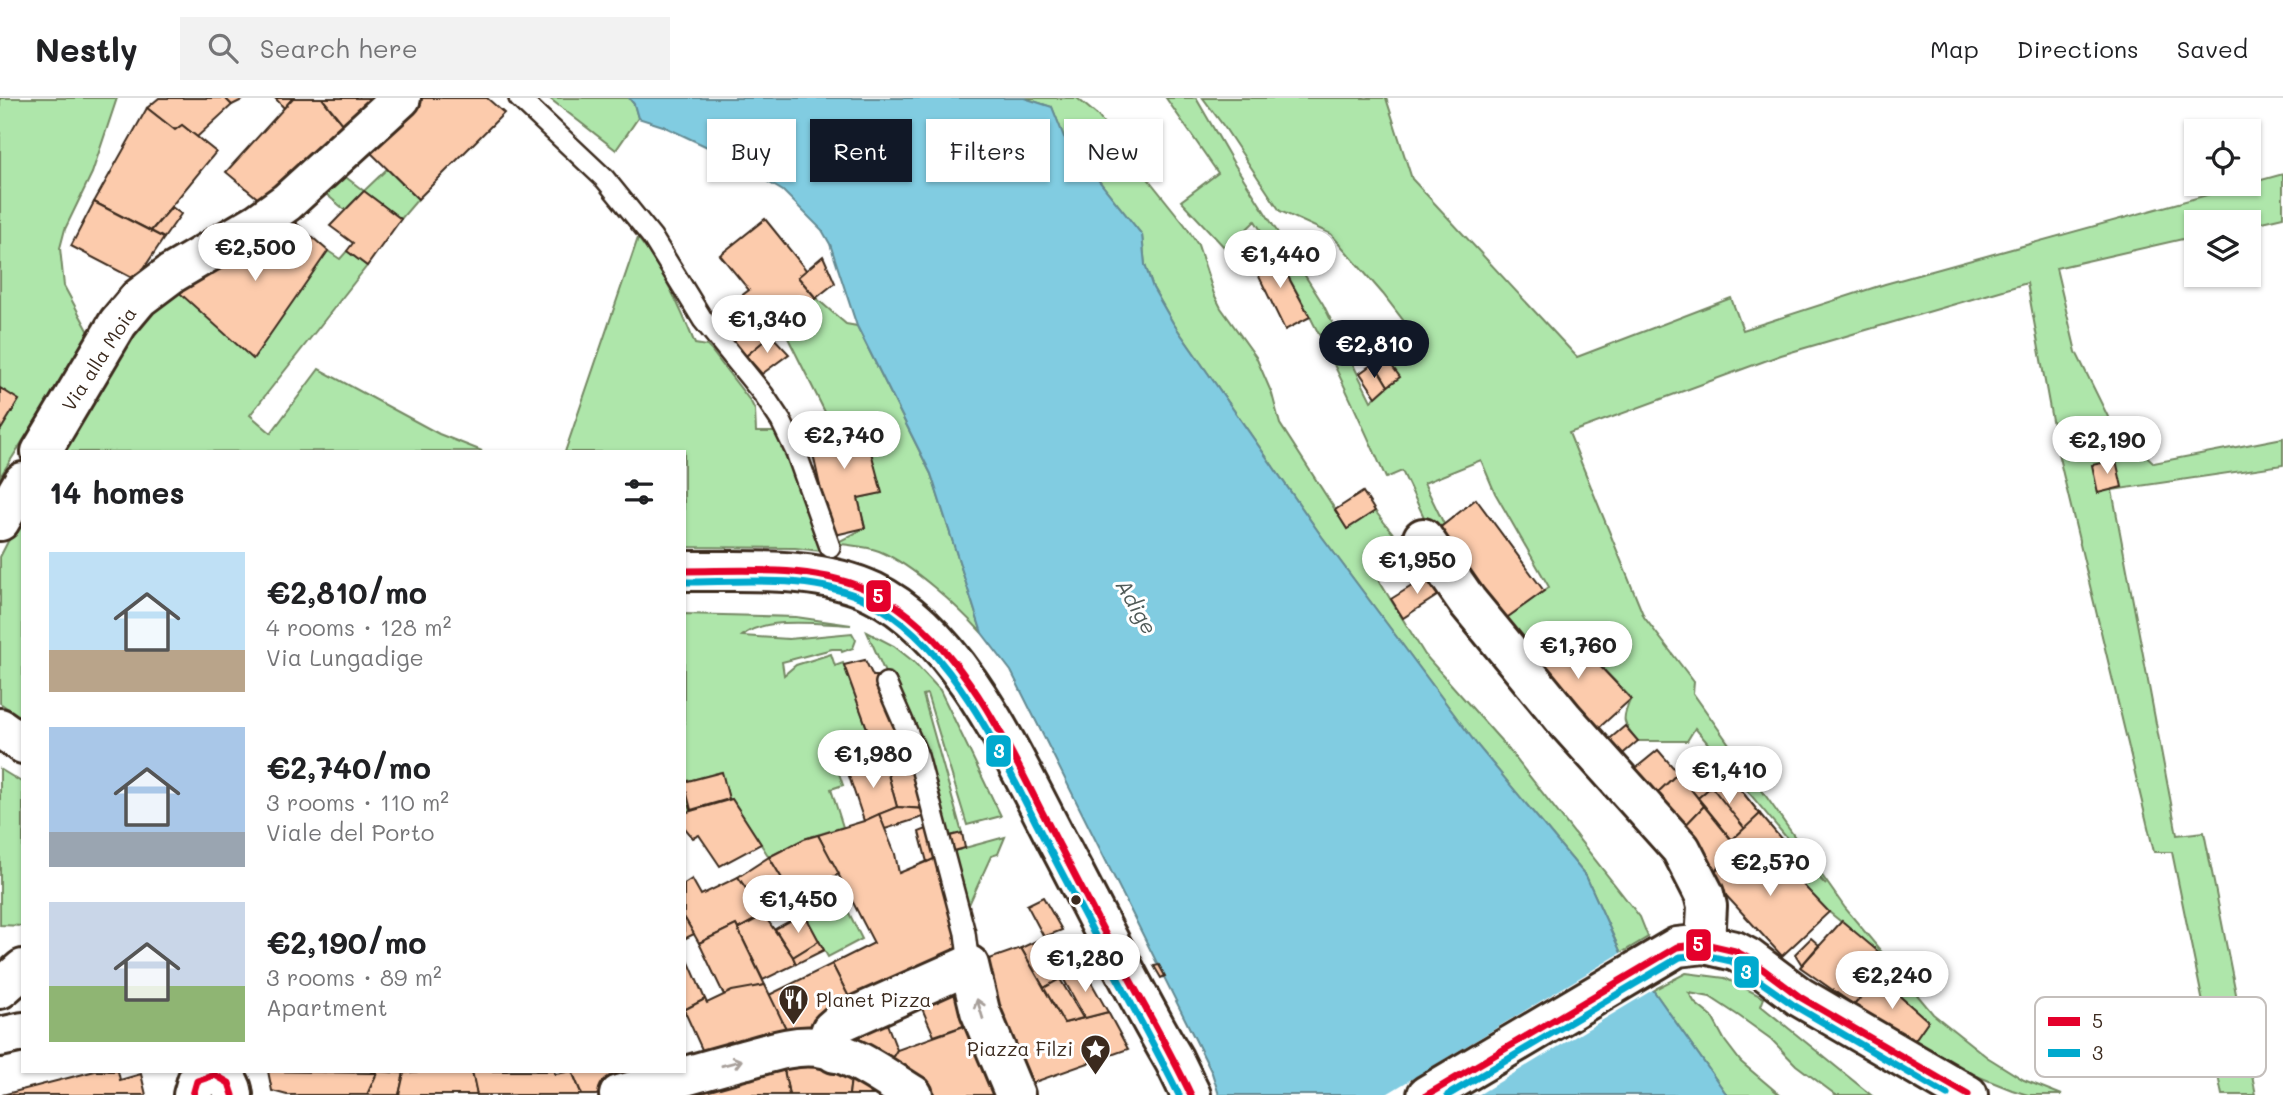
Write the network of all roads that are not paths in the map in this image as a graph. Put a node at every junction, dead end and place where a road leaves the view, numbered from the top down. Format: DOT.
graph roads {
  1 [pos="401,98"];
  2 [pos="519,98"];
  3 [pos="42,450"];
  4 [pos="21,485"];
  5 [pos="0,521"];
  6 [pos="1423,538"];
  7 [pos="830,547"];
  8 [pos="686,571"];
  9 [pos="886,683"];
  10 [pos="0,729"];
  11 [pos="21,743"];
  12 [pos="1705,944"];
  13 [pos="969,965"];
  14 [pos="21,971"];
  15 [pos="0,989"];
  16 [pos="1800,997"];
  17 [pos="1156,1029"];
  18 [pos="21,1032"];
  19 [pos="0,1037"];
  20 [pos="835,1053"];
  21 [pos="619,1095"];
  22 [pos="913,1095"];
  23 [pos="1015,1095"];
  24 [pos="1159,1095"];
  25 [pos="1191,1095"];
  26 [pos="1427,1095"];
  27 [pos="1923,1095"];
  28 [pos="1968,1095"];
  1 -- 3 [label="street, Via alla Moia"];
  2 -- 7 [label="lane"];
  4 -- 5 [label="street"];
  6 -- 12 [label="street"];
  8 -- 17 [label="street"];
  9 -- 13 [label="lane"];
  10 -- 11 [label="street"];
  12 -- 16 [label="street"];
  12 -- 26 [label="street"];
  13 -- 20 [label="street"];
  23 -- 13 [label="street, one-way"];
  14 -- 15 [label="street"];
  16 -- 27 [label="street"];
  16 -- 28 [label="street"];
  17 -- 24 [label="street"];
  17 -- 25 [label="street"];
  18 -- 19 [label="street"];
  21 -- 20 [label="street, one-way"];
  20 -- 22 [label="street"];
}
